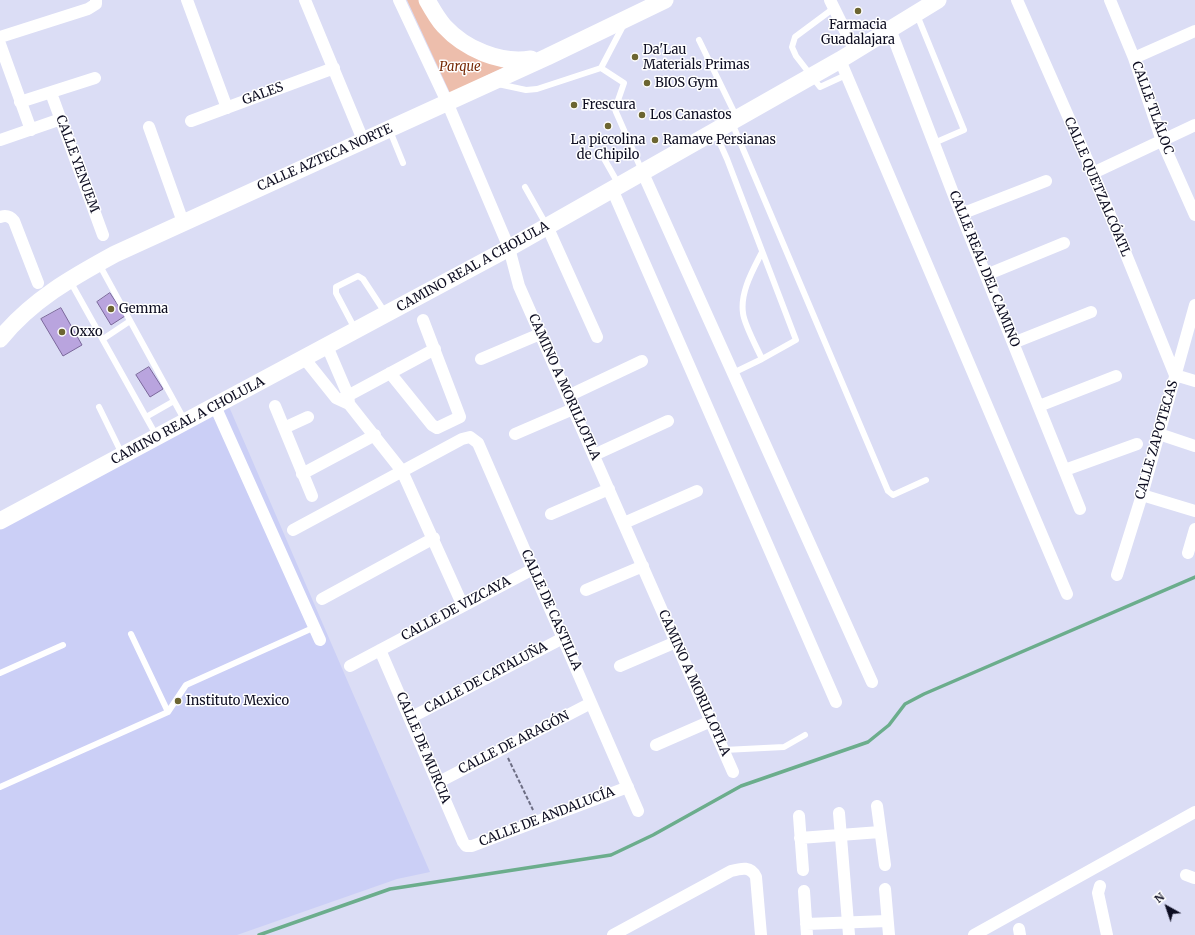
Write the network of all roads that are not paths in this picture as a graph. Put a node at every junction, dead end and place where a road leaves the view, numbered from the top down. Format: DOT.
graph roads {
  1 [pos="187,0"];
  2 [pos="305,0"];
  3 [pos="399,0"];
  4 [pos="427,0"];
  5 [pos="665,0"];
  6 [pos="938,0"];
  7 [pos="1017,0"];
  8 [pos="1110,0"];
  9 [pos="96,2"];
  10 [pos="832,4"];
  11 [pos="916,13"];
  12 [pos="628,17"];
  13 [pos="890,29"];
  14 [pos="1195,30"];
  15 [pos="0,37"];
  16 [pos="699,40"];
  17 [pos="0,44"];
  18 [pos="855,51"];
  19 [pos="547,57"];
  20 [pos="1134,58"];
  21 [pos="334,68"];
  22 [pos="601,68"];
  23 [pos="843,68"];
  24 [pos="811,77"];
  25 [pos="95,78"];
  26 [pos="490,82"];
  27 [pos="51,93"];
  28 [pos="20,102"];
  29 [pos="447,102"];
  30 [pos="227,108"];
  31 [pos="61,119"];
  32 [pos="734,119"];
  33 [pos="191,121"];
  34 [pos="1195,125"];
  35 [pos="149,127"];
  36 [pos="389,128"];
  37 [pos="31,130"];
  38 [pos="715,130"];
  39 [pos="0,140"];
  40 [pos="363,140"];
  41 [pos="1162,141"];
  42 [pos="934,143"];
  43 [pos="602,155"];
  44 [pos="403,163"];
  45 [pos="642,171"];
  46 [pos="1093,173"];
  47 [pos="1046,180"];
  48 [pos="525,187"];
  49 [pos="615,187"];
  50 [pos="961,214"];
  51 [pos="1195,215"];
  52 [pos="5,217"];
  53 [pos="183,222"];
  54 [pos="547,226"];
  55 [pos="104,235"];
  56 [pos="1064,243"];
  57 [pos="508,248"];
  58 [pos="762,252"];
  59 [pos="99,263"];
  60 [pos="986,275"];
  61 [pos="69,280"];
  62 [pos="38,283"];
  63 [pos="1195,305"];
  64 [pos="1091,312"];
  65 [pos="386,314"];
  66 [pos="423,320"];
  67 [pos="130,321"];
  68 [pos="1193,325"];
  69 [pos="356,330"];
  70 [pos="540,334"];
  71 [pos="596,336"];
  72 [pos="0,339"];
  73 [pos="103,339"];
  74 [pos="1014,343"];
  75 [pos="327,346"];
  76 [pos="435,349"];
  77 [pos="304,358"];
  78 [pos="481,359"];
  79 [pos="762,359"];
  80 [pos="642,361"];
  81 [pos="390,373"];
  82 [pos="733,373"];
  83 [pos="1175,375"];
  84 [pos="1116,376"];
  85 [pos="341,380"];
  86 [pos="1195,381"];
  87 [pos="328,388"];
  88 [pos="568,396"];
  89 [pos="346,400"];
  90 [pos="174,401"];
  91 [pos="215,406"];
  92 [pos="275,406"];
  93 [pos="1039,406"];
  94 [pos="99,407"];
  95 [pos="573,409"];
  96 [pos="146,417"];
  97 [pos="308,417"];
  98 [pos="668,421"];
  99 [pos="186,422"];
  100 [pos="284,428"];
  101 [pos="515,434"];
  102 [pos="1159,434"];
  103 [pos="375,435"];
  104 [pos="157,437"];
  105 [pos="1137,444"];
  106 [pos="1195,446"];
  107 [pos="594,455"];
  108 [pos="123,456"];
  109 [pos="1065,470"];
  110 [pos="402,471"];
  111 [pos="302,474"];
  112 [pos="926,480"];
  113 [pos="609,489"];
  114 [pos="698,491"];
  115 [pos="1142,495"];
  116 [pos="312,496"];
  117 [pos="1080,509"];
  118 [pos="1195,511"];
  119 [pos="551,514"];
  120 [pos="0,521"];
  121 [pos="624,523"];
  122 [pos="1195,529"];
  123 [pos="293,530"];
  124 [pos="434,538"];
  125 [pos="1188,553"];
  126 [pos="642,566"];
  127 [pos="533,569"];
  128 [pos="1116,575"];
  129 [pos="586,590"];
  130 [pos="1067,594"];
  131 [pos="322,599"];
  132 [pos="463,606"];
  133 [pos="315,627"];
  134 [pos="131,634"];
  135 [pos="563,638"];
  136 [pos="320,640"];
  137 [pos="676,642"];
  138 [pos="63,645"];
  139 [pos="380,650"];
  140 [pos="350,666"];
  141 [pos="620,666"];
  142 [pos="0,673"];
  143 [pos="872,682"];
  144 [pos="836,702"];
  145 [pos="591,703"];
  146 [pos="168,712"];
  147 [pos="410,718"];
  148 [pos="711,721"];
  149 [pos="805,735"];
  150 [pos="656,745"];
  151 [pos="724,750"];
  152 [pos="733,772"];
  153 [pos="437,783"];
  154 [pos="0,787"];
  155 [pos="628,787"];
  156 [pos="877,806"];
  157 [pos="638,811"];
  158 [pos="1195,812"];
  159 [pos="839,813"];
  160 [pos="799,816"];
  161 [pos="880,832"];
  162 [pos="841,836"];
  163 [pos="800,838"];
  164 [pos="466,846"];
  165 [pos="885,865"];
  166 [pos="803,870"];
  167 [pos="1100,886"];
  168 [pos="885,888"];
  169 [pos="804,891"];
  170 [pos="887,921"];
  171 [pos="848,929"];
  172 [pos="807,930"];
  173 [pos="613,935"];
  174 [pos="760,935"];
  175 [pos="889,935"];
  176 [pos="974,935"];
  177 [pos="1107,935"];
  1 -- 30 [label="street"];
  2 -- 21 [label="street"];
  3 -- 29 [label="street, CAMINO A MORILLOTLA"];
  4 -- 19 [label="main road"];
  5 -- 12 [label="main road, CALLE AZTECA NORTE"];
  6 -- 11 [label="main road, CAMINO REAL A CHOLULA"];
  7 -- 46 [label="street, CALLE QUETZALCÓATL"];
  8 -- 20 [label="street, CALLE TLÁLOC"];
  9 -- 15 [label="street"];
  10 -- 18 [label="street"];
  10 -- 24 [label="lane"];
  11 -- 13 [label="main road, CAMINO REAL A CHOLULA"];
  11 -- 42 [label="lane"];
  12 -- 19 [label="main road, CALLE AZTECA NORTE"];
  12 -- 22 [label="lane"];
  13 -- 18 [label="main road, CAMINO REAL A CHOLULA"];
  13 -- 42 [label="street, CALLE REAL DEL CAMINO"];
  14 -- 20 [label="street"];
  16 -- 32 [label="lane"];
  17 -- 28 [label="street"];
  18 -- 23 [label="main road, CAMINO REAL A CHOLULA"];
  19 -- 26 [label="main road, CALLE AZTECA NORTE"];
  20 -- 41 [label="street, CALLE TLÁLOC"];
  21 -- 30 [label="street, GALES"];
  21 -- 40 [label="street"];
  22 -- 26 [label="lane"];
  22 -- 45 [label="lane"];
  23 -- 24 [label="main road, CAMINO REAL A CHOLULA"];
  23 -- 130 [label="street"];
  24 -- 32 [label="main road, CAMINO REAL A CHOLULA"];
  25 -- 27 [label="street"];
  26 -- 29 [label="main road, CALLE AZTECA NORTE"];
  27 -- 28 [label="street"];
  27 -- 31 [label="street, CALLE YENUEM"];
  28 -- 37 [label="street"];
  29 -- 36 [label="main road, CALLE AZTECA NORTE"];
  29 -- 57 [label="street, CAMINO A MORILLOTLA"];
  30 -- 33 [label="street, GALES"];
  31 -- 37 [label="street"];
  31 -- 55 [label="street, CALLE YENUEM"];
  32 -- 38 [label="main road, CAMINO REAL A CHOLULA"];
  32 -- 112 [label="lane"];
  34 -- 41 [label="street"];
  35 -- 53 [label="street"];
  36 -- 40 [label="main road, CALLE AZTECA NORTE"];
  36 -- 44 [label="lane"];
  37 -- 39 [label="street"];
  38 -- 45 [label="main road, CAMINO REAL A CHOLULA"];
  38 -- 58 [label="lane"];
  40 -- 53 [label="main road, CALLE AZTECA NORTE"];
  41 -- 46 [label="street"];
  41 -- 51 [label="street, CALLE TLÁLOC"];
  42 -- 50 [label="street, CALLE REAL DEL CAMINO"];
  43 -- 49 [label="lane"];
  45 -- 49 [label="main road, CAMINO REAL A CHOLULA"];
  45 -- 82 [label="street"];
  46 -- 83 [label="street, CALLE QUETZALCÓATL"];
  47 -- 50 [label="street"];
  48 -- 54 [label="lane"];
  49 -- 54 [label="main road, CAMINO REAL A CHOLULA"];
  49 -- 144 [label="street"];
  50 -- 60 [label="street, CALLE REAL DEL CAMINO"];
  52 -- 62 [label="street"];
  53 -- 59 [label="main road, CALLE AZTECA NORTE"];
  54 -- 57 [label="main road, CAMINO REAL A CHOLULA"];
  54 -- 71 [label="street"];
  56 -- 60 [label="street"];
  57 -- 65 [label="main road, CAMINO REAL A CHOLULA"];
  57 -- 70 [label="street, CAMINO A MORILLOTLA"];
  58 -- 79 [label="lane"];
  58 -- 79 [label="lane"];
  59 -- 61 [label="main road, CALLE AZTECA NORTE"];
  59 -- 67 [label="lane"];
  60 -- 74 [label="street, CALLE REAL DEL CAMINO"];
  61 -- 72 [label="main road, CALLE AZTECA NORTE"];
  61 -- 73 [label="lane"];
  63 -- 68 [label="street, CALLE ZAPOTECAS"];
  64 -- 74 [label="street"];
  65 -- 69 [label="main road, CAMINO REAL A CHOLULA"];
  65 -- 69 [label="lane"];
  66 -- 76 [label="street"];
  67 -- 73 [label="lane"];
  67 -- 90 [label="lane"];
  68 -- 83 [label="street, CALLE ZAPOTECAS"];
  69 -- 75 [label="main road, CAMINO REAL A CHOLULA"];
  70 -- 78 [label="street"];
  70 -- 88 [label="street, CAMINO A MORILLOTLA"];
  73 -- 96 [label="lane"];
  74 -- 93 [label="street, CALLE REAL DEL CAMINO"];
  75 -- 77 [label="main road, CAMINO REAL A CHOLULA"];
  75 -- 85 [label="street"];
  76 -- 81 [label="street"];
  76 -- 81 [label="street"];
  77 -- 87 [label="street"];
  77 -- 91 [label="main road, CAMINO REAL A CHOLULA"];
  79 -- 82 [label="lane"];
  80 -- 88 [label="street"];
  81 -- 89 [label="street"];
  82 -- 143 [label="street"];
  83 -- 86 [label="street"];
  83 -- 102 [label="street, CALLE ZAPOTECAS"];
  84 -- 93 [label="street"];
  85 -- 87 [label="street"];
  85 -- 89 [label="street"];
  87 -- 89 [label="street"];
  88 -- 95 [label="street, CAMINO A MORILLOTLA"];
  89 -- 103 [label="street"];
  90 -- 96 [label="lane"];
  90 -- 99 [label="lane"];
  91 -- 99 [label="main road, CAMINO REAL A CHOLULA"];
  91 -- 133 [label="street"];
  92 -- 100 [label="street"];
  93 -- 109 [label="street, CALLE REAL DEL CAMINO"];
  94 -- 108 [label="lane"];
  95 -- 101 [label="street"];
  95 -- 107 [label="street, CAMINO A MORILLOTLA"];
  96 -- 104 [label="lane"];
  97 -- 100 [label="street"];
  98 -- 107 [label="street"];
  99 -- 104 [label="main road, CAMINO REAL A CHOLULA"];
  100 -- 111 [label="street"];
  102 -- 106 [label="street"];
  102 -- 115 [label="street, CALLE ZAPOTECAS"];
  103 -- 110 [label="street"];
  103 -- 111 [label="street"];
  104 -- 108 [label="main road, CAMINO REAL A CHOLULA"];
  105 -- 109 [label="street"];
  107 -- 113 [label="street, CAMINO A MORILLOTLA"];
  108 -- 120 [label="main road, CAMINO REAL A CHOLULA"];
  109 -- 117 [label="street, CALLE REAL DEL CAMINO"];
  110 -- 123 [label="street"];
  110 -- 124 [label="street"];
  110 -- 127 [label="street, CALLE DE CASTILLA"];
  111 -- 116 [label="street"];
  113 -- 119 [label="street"];
  113 -- 121 [label="street, CAMINO A MORILLOTLA"];
  114 -- 121 [label="street"];
  115 -- 118 [label="street"];
  115 -- 128 [label="street, CALLE ZAPOTECAS"];
  121 -- 126 [label="street, CAMINO A MORILLOTLA"];
  122 -- 125 [label="street"];
  124 -- 131 [label="street"];
  124 -- 132 [label="street"];
  126 -- 129 [label="street"];
  126 -- 137 [label="street, CAMINO A MORILLOTLA"];
  127 -- 132 [label="street, CALLE DE VIZCAYA"];
  127 -- 135 [label="street, CALLE DE CASTILLA"];
  132 -- 139 [label="street, CALLE DE VIZCAYA"];
  133 -- 136 [label="street"];
  133 -- 146 [label="lane"];
  134 -- 146 [label="lane"];
  135 -- 145 [label="street, CALLE DE CASTILLA"];
  135 -- 147 [label="street, CALLE DE CATALUÑA"];
  137 -- 141 [label="street"];
  137 -- 148 [label="street, CAMINO A MORILLOTLA"];
  138 -- 142 [label="lane"];
  139 -- 140 [label="street, CALLE DE VIZCAYA"];
  139 -- 147 [label="street, CALLE DE MURCIA"];
  145 -- 153 [label="street, CALLE DE ARAGÓN"];
  145 -- 155 [label="street, CALLE DE CASTILLA"];
  146 -- 154 [label="lane"];
  147 -- 153 [label="street, CALLE DE MURCIA"];
  148 -- 150 [label="street"];
  148 -- 151 [label="street, CAMINO A MORILLOTLA"];
  149 -- 151 [label="lane"];
  151 -- 152 [label="street, CAMINO A MORILLOTLA"];
  153 -- 164 [label="street, CALLE DE MURCIA"];
  155 -- 157 [label="street, CALLE DE CASTILLA"];
  155 -- 164 [label="street, CALLE DE ANDALUCÍA"];
  156 -- 161 [label="street"];
  158 -- 176 [label="street"];
  159 -- 162 [label="street"];
  160 -- 163 [label="street"];
  161 -- 162 [label="street"];
  161 -- 165 [label="street"];
  162 -- 163 [label="street"];
  162 -- 171 [label="street"];
  163 -- 166 [label="street"];
  167 -- 177 [label="street"];
  168 -- 170 [label="street"];
  169 -- 172 [label="street"];
  170 -- 171 [label="street"];
  170 -- 175 [label="street"];
  171 -- 172 [label="street"];
  173 -- 174 [label="street"];
}
